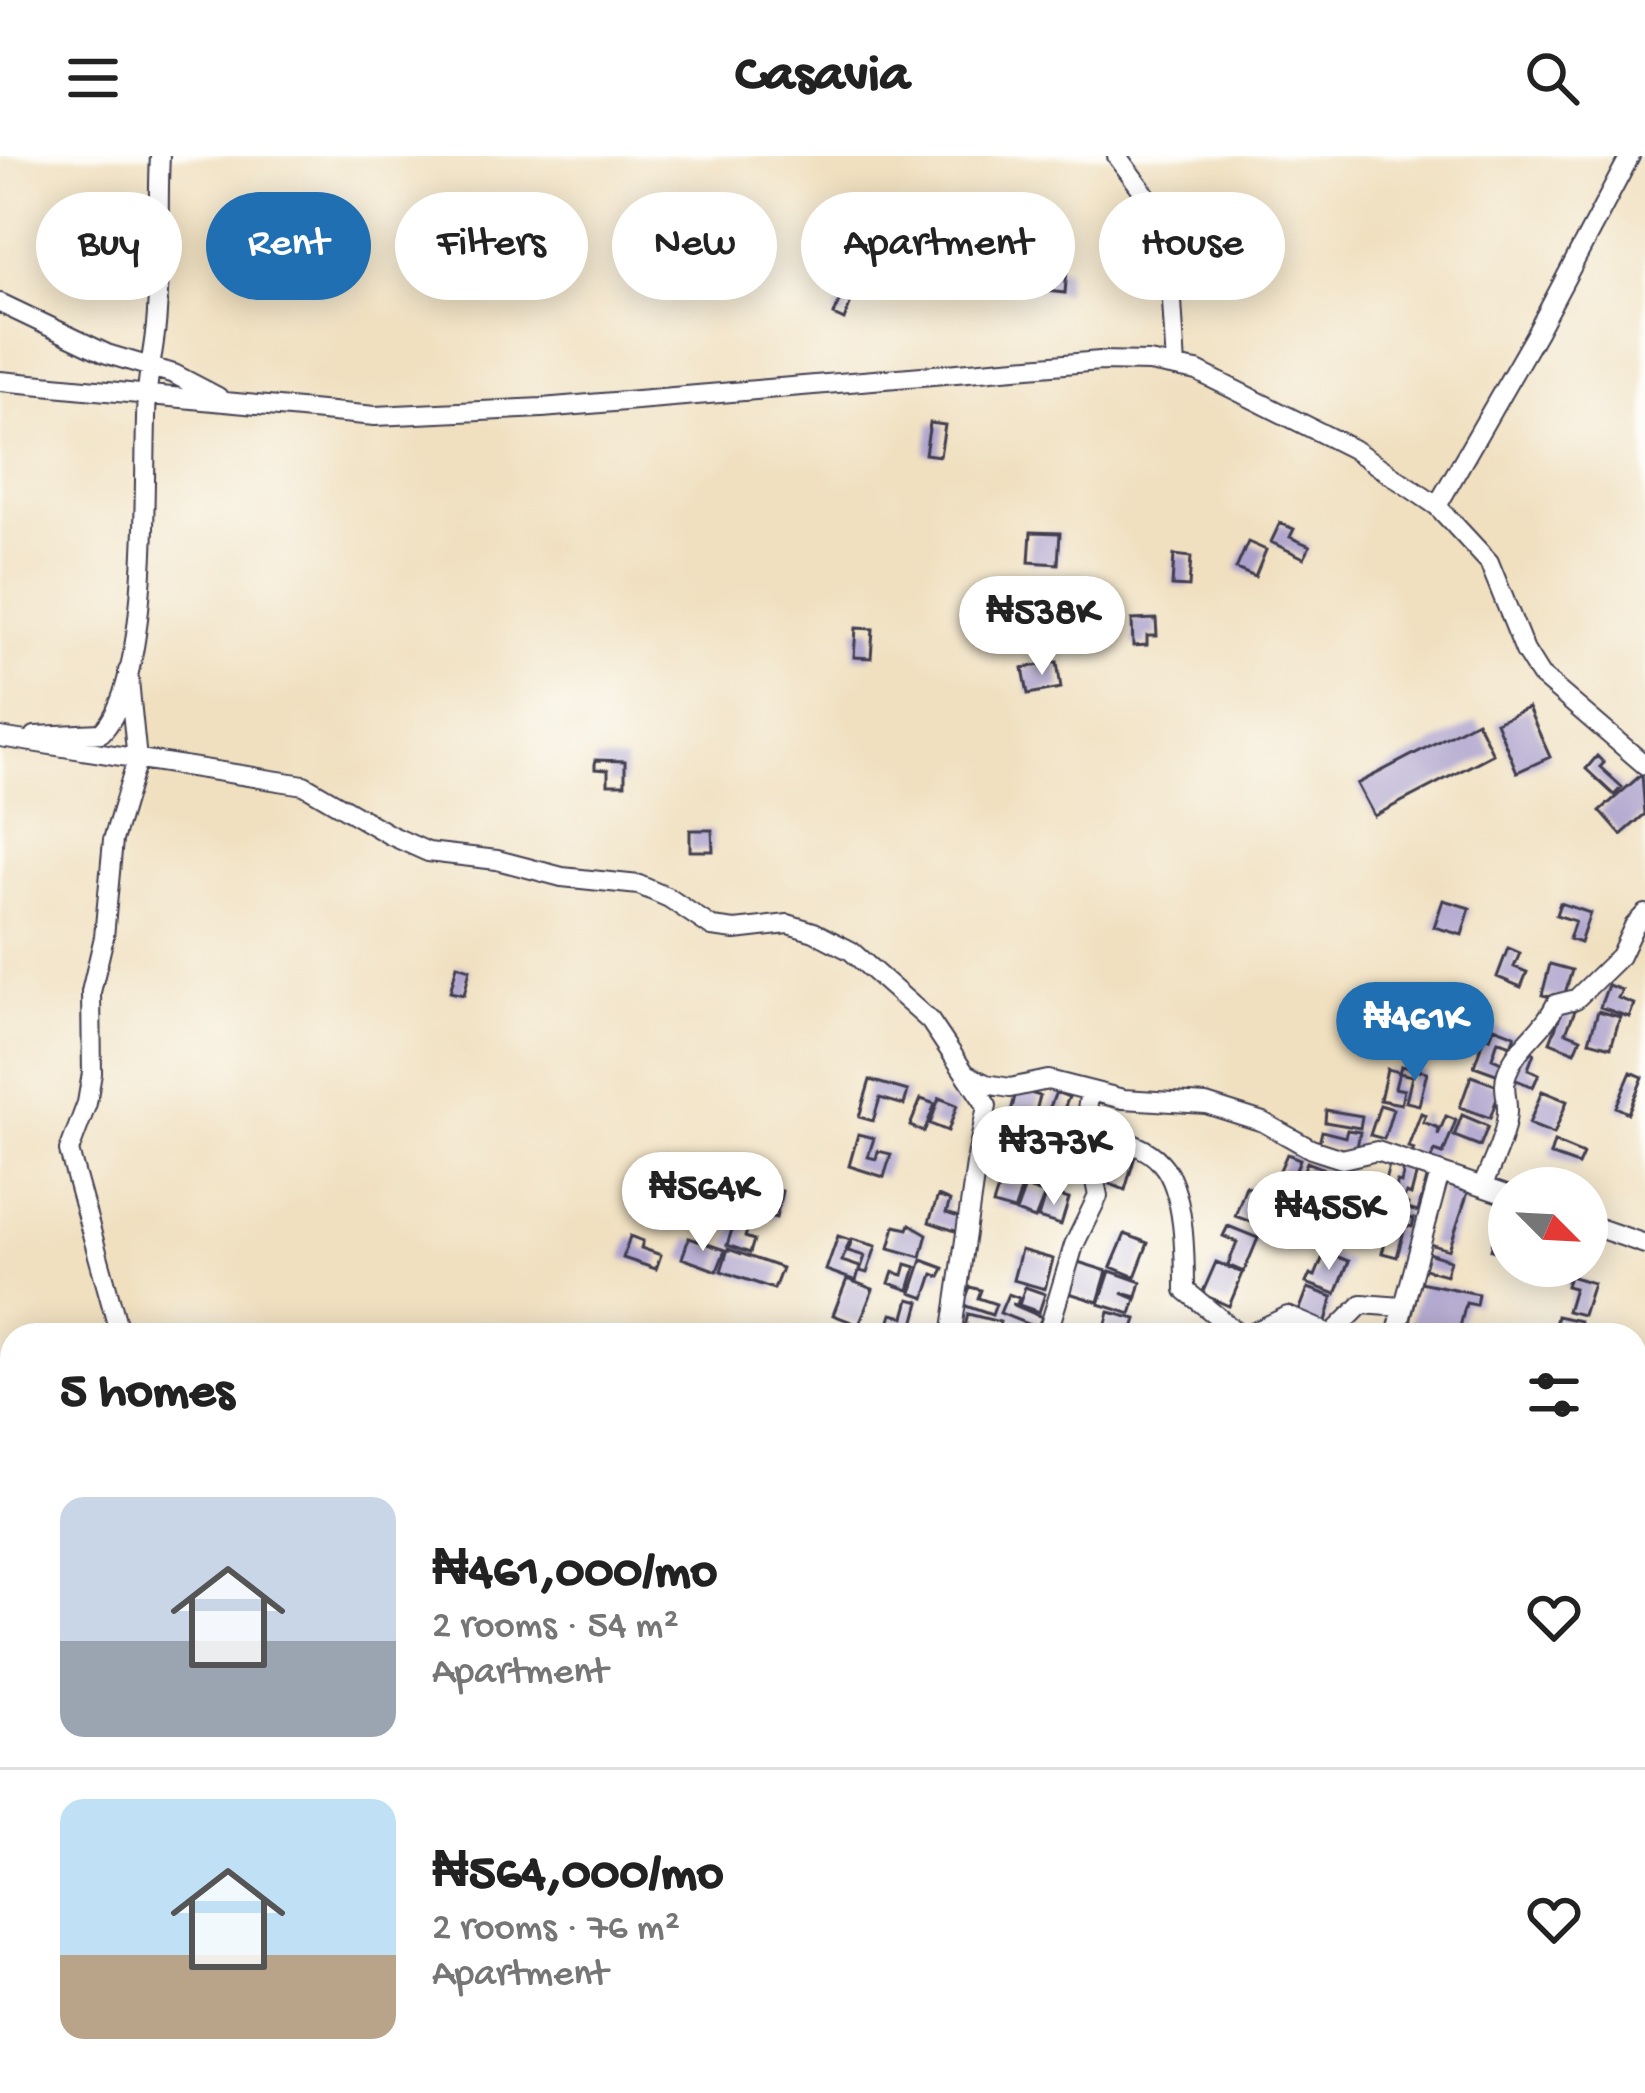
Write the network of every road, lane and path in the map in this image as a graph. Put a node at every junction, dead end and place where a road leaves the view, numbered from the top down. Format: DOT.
graph roads {
  1 [pos="160,156"];
  2 [pos="1117,156"];
  3 [pos="1630,156"];
  4 [pos="0,303"];
  5 [pos="1176,367"];
  6 [pos="150,368"];
  7 [pos="0,381"];
  8 [pos="147,394"];
  9 [pos="228,402"];
  10 [pos="1437,506"];
  11 [pos="128,671"];
  12 [pos="6,738"];
  13 [pos="137,760"];
  14 [pos="1645,765"];
  15 [pos="1645,914"];
  16 [pos="968,1075"];
  17 [pos="1090,1090"];
  18 [pos="1084,1129"];
  19 [pos="977,1157"];
  20 [pos="1440,1173"];
  21 [pos="1483,1186"];
  22 [pos="1488,1188"];
  23 [pos="1608,1232"];
  24 [pos="1645,1244"];
  25 [pos="1402,1307"];
  26 [pos="117,1323"];
  27 [pos="953,1323"];
  28 [pos="1051,1323"];
  29 [pos="1228,1323"];
  30 [pos="1272,1323"];
  31 [pos="1304,1323"];
  32 [pos="1344,1323"];
  33 [pos="1399,1323"];
  1 -- 6 [label="street"];
  2 -- 5 [label="street"];
  3 -- 10 [label="street"];
  4 -- 6 [label="street"];
  5 -- 9 [label="street"];
  5 -- 10 [label="street"];
  6 -- 8 [label="street"];
  6 -- 9 [label="street"];
  7 -- 8 [label="street"];
  8 -- 9 [label="street"];
  8 -- 11 [label="street"];
  10 -- 14 [label="street"];
  11 -- 12 [label="street"];
  11 -- 13 [label="street"];
  12 -- 13 [label="street"];
  13 -- 16 [label="street"];
  13 -- 26 [label="street"];
  15 -- 21 [label="street"];
  16 -- 17 [label="street"];
  16 -- 19 [label="street"];
  17 -- 18 [label="street"];
  17 -- 20 [label="street"];
  18 -- 19 [label="street"];
  18 -- 28 [label="street"];
  18 -- 29 [label="street"];
  19 -- 27 [label="street"];
  20 -- 21 [label="street"];
  20 -- 25 [label="street"];
  21 -- 22 [label="street"];
  23 -- 24 [label="street"];
  25 -- 32 [label="street"];
  25 -- 33 [label="street"];
  30 -- 31 [label="street"];
}
